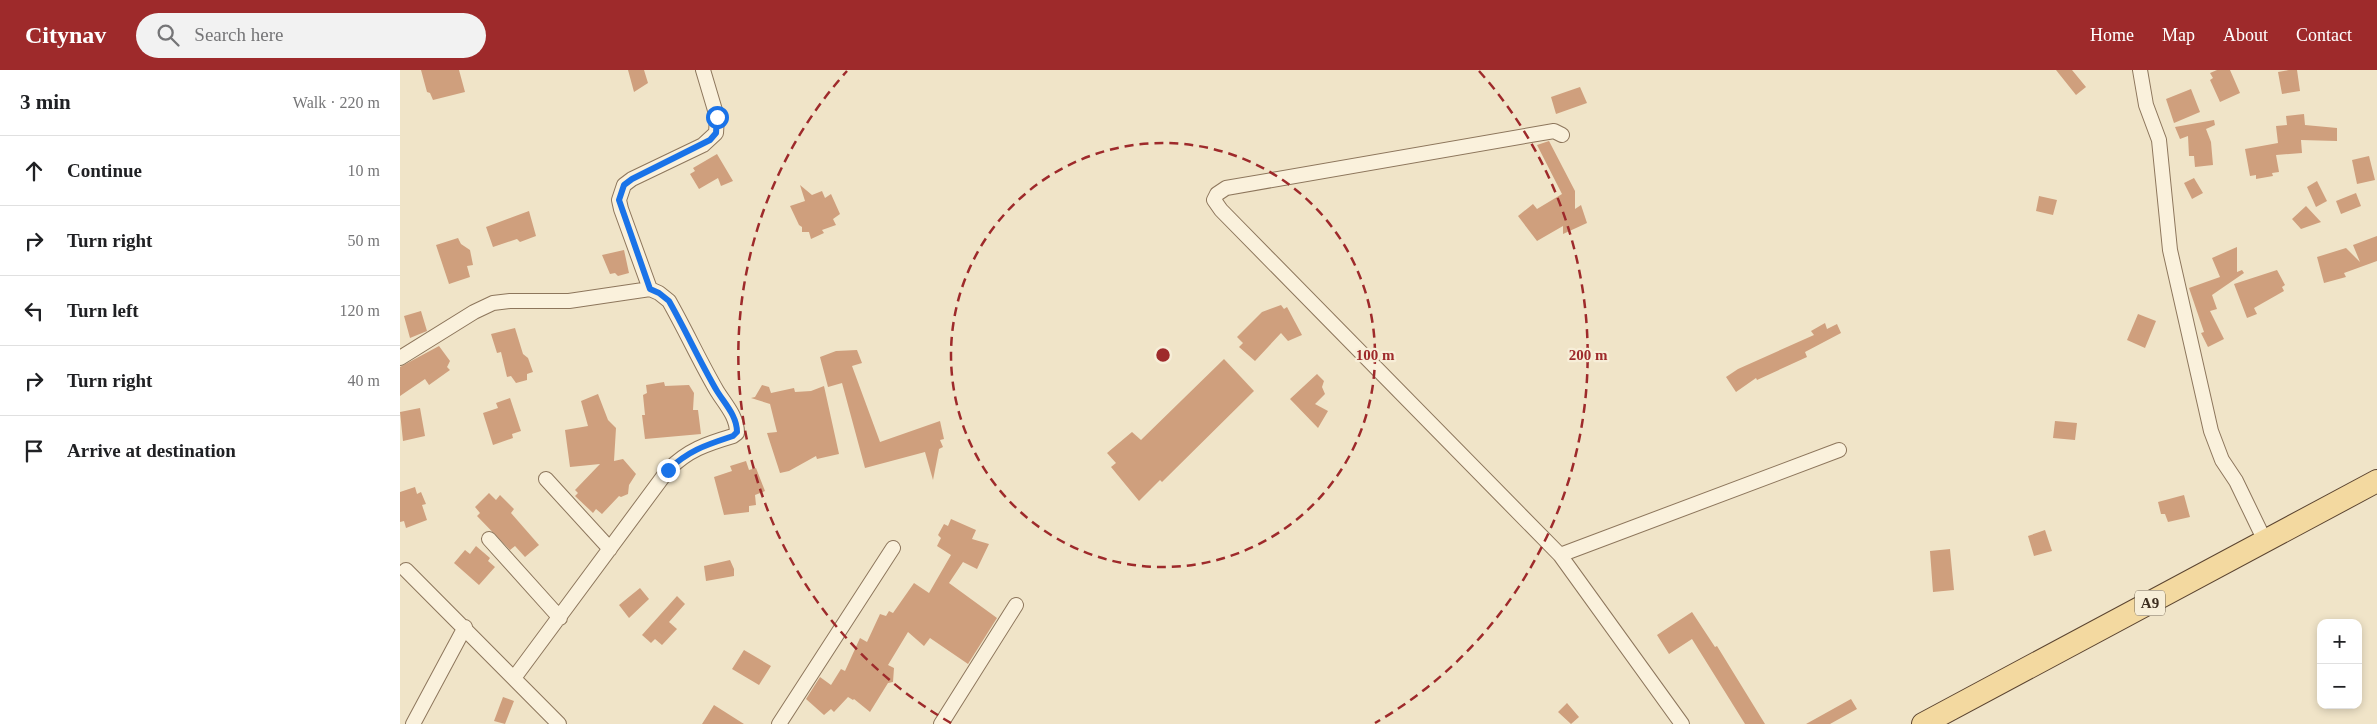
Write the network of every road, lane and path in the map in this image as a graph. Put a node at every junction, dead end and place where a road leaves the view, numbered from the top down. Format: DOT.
graph roads {
  1 [pos="703,70"];
  2 [pos="2140,70"];
  3 [pos="1562,135"];
  4 [pos="650,289"];
  5 [pos="400,358"];
  6 [pos="1839,450"];
  7 [pos="546,479"];
  8 [pos="2377,481"];
  9 [pos="489,539"];
  10 [pos="2266,541"];
  11 [pos="893,548"];
  12 [pos="610,549"];
  13 [pos="1560,554"];
  14 [pos="406,570"];
  15 [pos="1016,605"];
  16 [pos="560,618"];
  17 [pos="465,627"];
  18 [pos="514,678"];
  19 [pos="413,724"];
  20 [pos="559,724"];
  21 [pos="779,724"];
  22 [pos="941,724"];
  23 [pos="1682,724"];
  24 [pos="1923,724"];
  1 -- 4 [label="street"];
  2 -- 10 [label="street"];
  3 -- 13 [label="street"];
  4 -- 5 [label="street"];
  4 -- 12 [label="street"];
  6 -- 13 [label="street"];
  7 -- 12 [label="street"];
  8 -- 10 [label="main road, A9"];
  9 -- 16 [label="street"];
  10 -- 24 [label="main road, A9"];
  11 -- 21 [label="street"];
  12 -- 16 [label="street"];
  13 -- 23 [label="street"];
  14 -- 17 [label="street"];
  15 -- 22 [label="street"];
  16 -- 18 [label="street"];
  17 -- 18 [label="street"];
  17 -- 19 [label="street"];
  18 -- 20 [label="street"];
}
